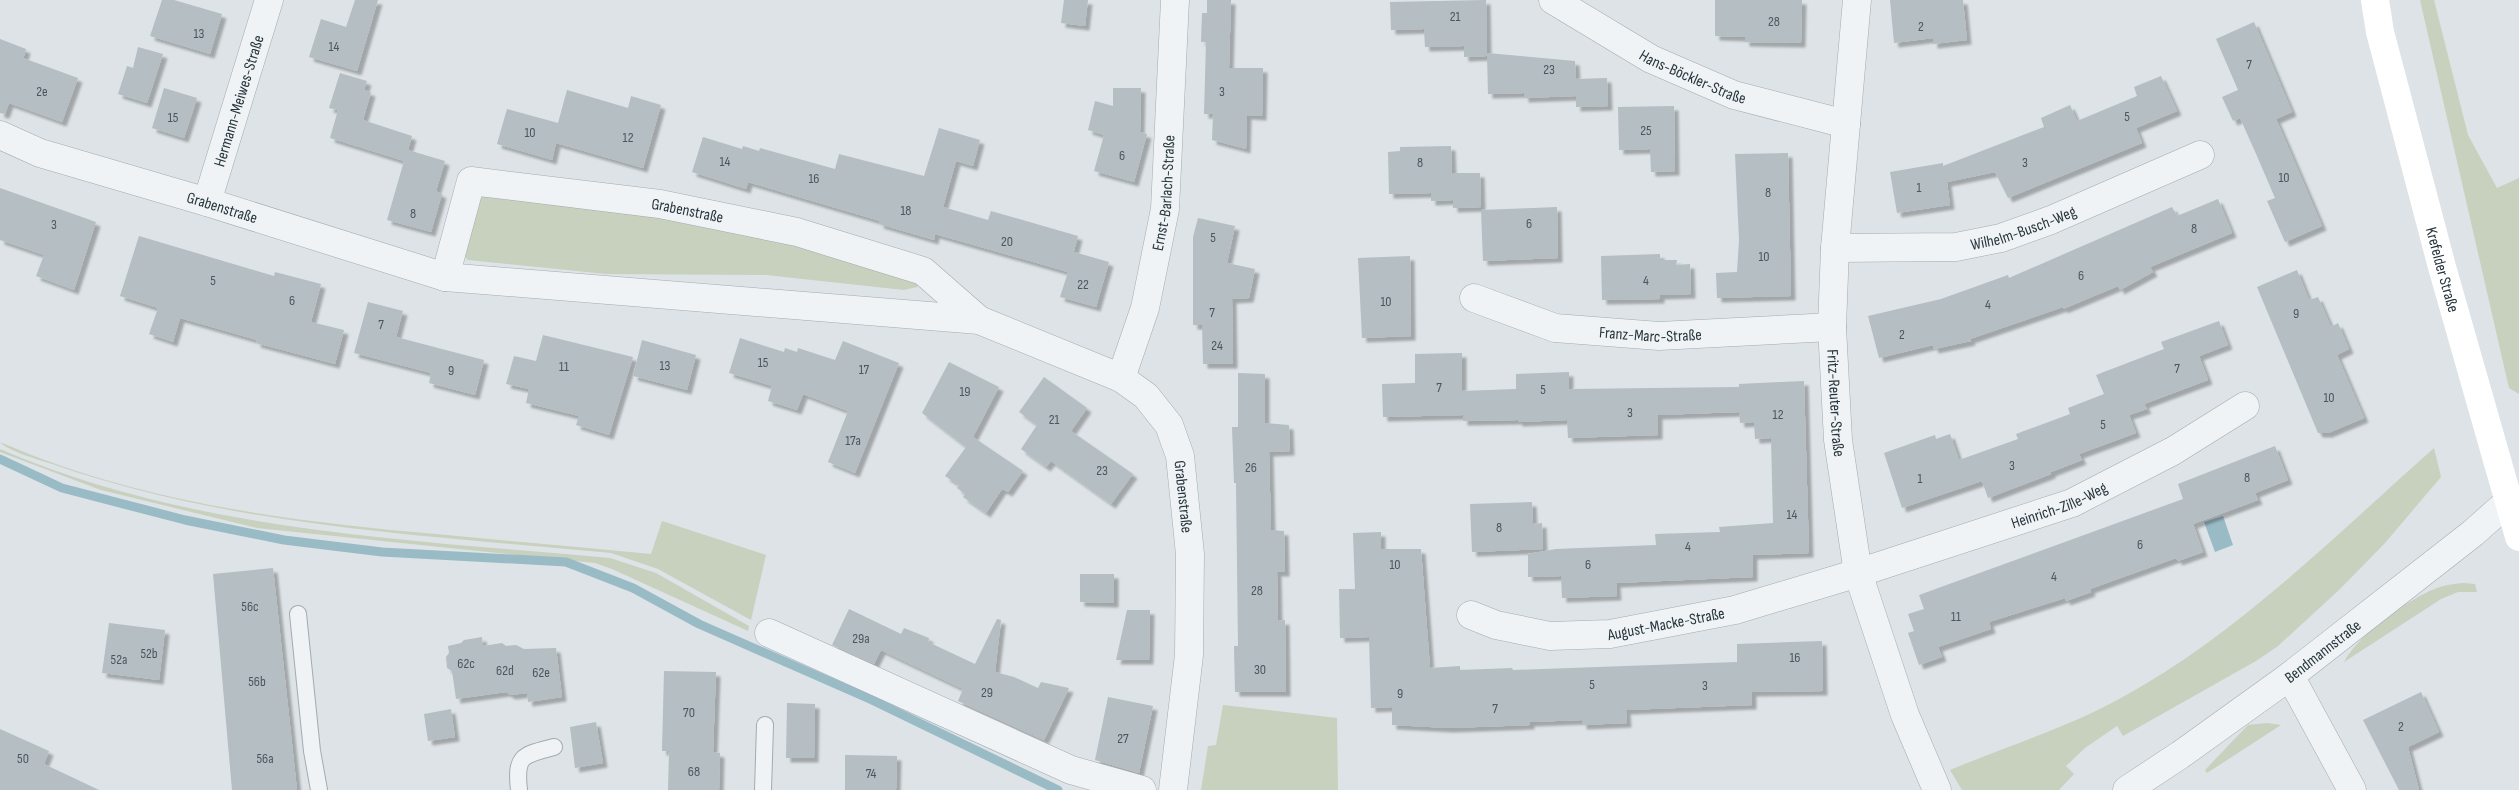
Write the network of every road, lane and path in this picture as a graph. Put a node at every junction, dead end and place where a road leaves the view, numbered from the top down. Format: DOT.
graph roads {
  1 [pos="269,0"];
  2 [pos="1175,0"];
  3 [pos="1553,0"];
  4 [pos="1856,0"];
  5 [pos="2375,0"];
  6 [pos="1846,124"];
  7 [pos="0,135"];
  8 [pos="2200,155"];
  9 [pos="207,202"];
  10 [pos="1835,248"];
  11 [pos="445,277"];
  12 [pos="1474,298"];
  13 [pos="979,320"];
  14 [pos="1832,327"];
  15 [pos="1121,378"];
  16 [pos="2245,406"];
  17 [pos="2514,497"];
  18 [pos="2519,537"];
  19 [pos="1858,574"];
  20 [pos="298,614"];
  21 [pos="1471,615"];
  22 [pos="768,633"];
  23 [pos="2290,676"];
  24 [pos="765,725"];
  25 [pos="554,748"];
  26 [pos="319,790"];
  27 [pos="519,790"];
  28 [pos="762,790"];
  29 [pos="1142,790"];
  30 [pos="1173,790"];
  31 [pos="1937,790"];
  32 [pos="2127,790"];
  33 [pos="2352,790"];
  1 -- 9 [label="street, Hermann-Meiwes-Straße"];
  2 -- 15 [label="street, Ernst-Barlach-Straße"];
  3 -- 6 [label="street, Hans-Böckler-Straße"];
  4 -- 6 [label="street, Fritz-Reuter-Straße"];
  5 -- 17 [label="main road, Krefelder Straße"];
  6 -- 10 [label="street, Fritz-Reuter-Straße"];
  7 -- 9 [label="street, Grabenstraße"];
  8 -- 10 [label="street, Wilhelm-Busch-Weg"];
  9 -- 11 [label="street, Grabenstraße"];
  10 -- 14 [label="street, Fritz-Reuter-Straße"];
  11 -- 13 [label="street, Grabenstraße"];
  11 -- 13 [label="street, Grabenstraße"];
  12 -- 14 [label="street, Franz-Marc-Straße"];
  13 -- 15 [label="street, Grabenstraße"];
  14 -- 19 [label="street, Fritz-Reuter-Straße"];
  15 -- 30 [label="street, Grabenstraße"];
  16 -- 19 [label="street, Heinrich-Zille-Weg"];
  17 -- 18 [label="main road, Krefelder Straße"];
  17 -- 23 [label="street, Bendmannstraße"];
  19 -- 21 [label="street, August-Macke-Straße"];
  19 -- 31 [label="street, Fritz-Reuter-Straße"];
  20 -- 26 [label="lane"];
  22 -- 29 [label="street"];
  23 -- 32 [label="street, Bendmannstraße"];
  23 -- 33 [label="street"];
  24 -- 28 [label="lane"];
  25 -- 27 [label="lane"];
}
